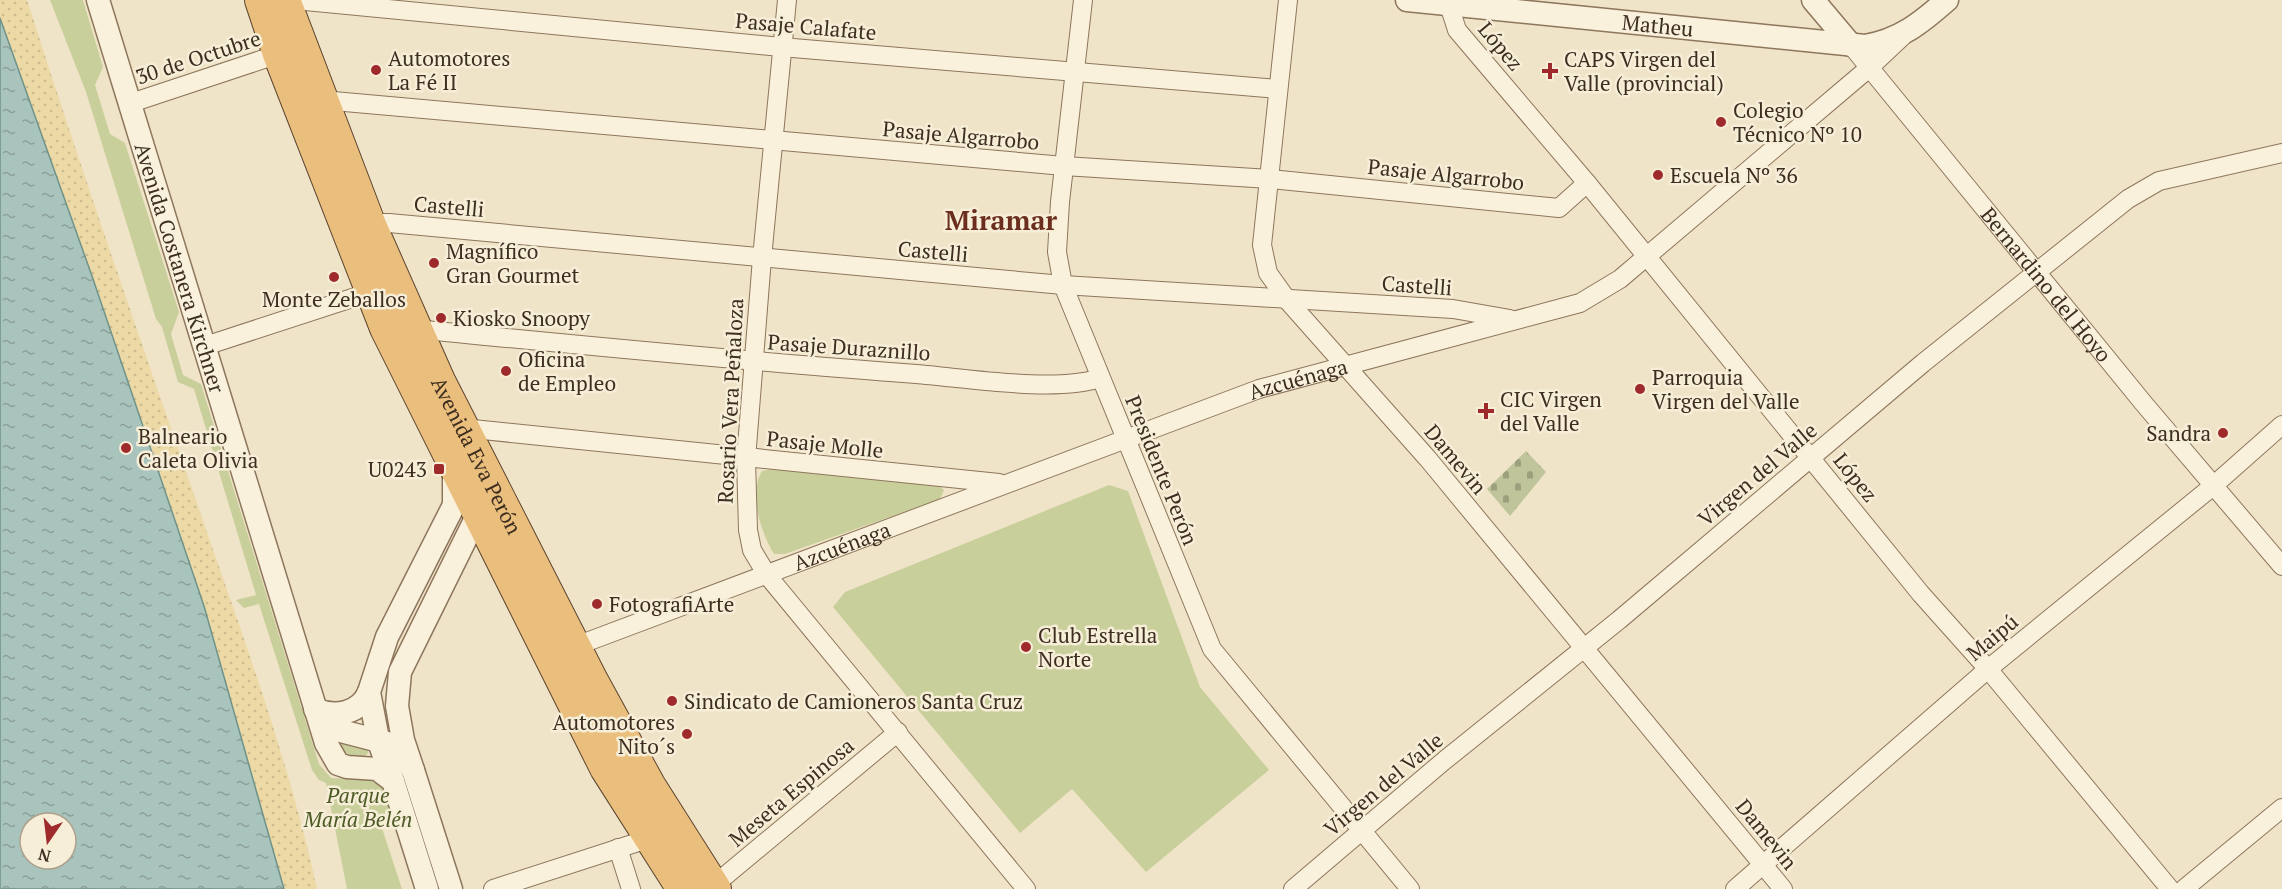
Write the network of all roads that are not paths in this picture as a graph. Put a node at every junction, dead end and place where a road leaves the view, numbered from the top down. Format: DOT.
graph roads {
  1 [pos="98,0"];
  2 [pos="261,0"];
  3 [pos="284,0"];
  4 [pos="295,0"];
  5 [pos="787,0"];
  6 [pos="1083,0"];
  7 [pos="1288,0"];
  8 [pos="1407,0"];
  9 [pos="1813,0"];
  10 [pos="1947,0"];
  11 [pos="1449,4"];
  12 [pos="1907,33"];
  13 [pos="1851,45"];
  14 [pos="781,47"];
  15 [pos="279,54"];
  16 [pos="1869,68"];
  17 [pos="1076,71"];
  18 [pos="1278,89"];
  19 [pos="322,100"];
  20 [pos="131,103"];
  21 [pos="772,141"];
  22 [pos="2282,153"];
  23 [pos="1064,166"];
  24 [pos="1270,179"];
  25 [pos="1587,183"];
  26 [pos="357,224"];
  27 [pos="1647,256"];
  28 [pos="762,258"];
  29 [pos="2037,272"];
  30 [pos="1063,285"];
  31 [pos="382,288"];
  32 [pos="1288,301"];
  33 [pos="1518,320"];
  34 [pos="414,329"];
  35 [pos="205,346"];
  36 [pos="754,362"];
  37 [pos="1346,364"];
  38 [pos="1100,378"];
  39 [pos="2282,425"];
  40 [pos="1124,438"];
  41 [pos="462,444"];
  42 [pos="1810,458"];
  43 [pos="746,459"];
  44 [pos="1003,484"];
  45 [pos="2213,486"];
  46 [pos="471,502"];
  47 [pos="532,561"];
  48 [pos="2282,566"];
  49 [pos="767,575"];
  50 [pos="576,646"];
  51 [pos="1584,647"];
  52 [pos="1988,669"];
  53 [pos="369,692"];
  54 [pos="315,709"];
  55 [pos="898,732"];
  56 [pos="378,739"];
  57 [pos="413,770"];
  58 [pos="393,781"];
  59 [pos="2282,808"];
  60 [pos="1362,830"];
  61 [pos="663,833"];
  62 [pos="618,848"];
  63 [pos="1763,867"];
  64 [pos="704,888"];
  65 [pos="427,889"];
  66 [pos="451,889"];
  67 [pos="493,889"];
  68 [pos="631,889"];
  69 [pos="1026,889"];
  70 [pos="1293,889"];
  71 [pos="1410,889"];
  72 [pos="1735,889"];
  73 [pos="1782,889"];
  74 [pos="2170,889"];
  75 [pos="2184,889"];
  1 -- 20 [label="street, Avenida Costanera Kirchner"];
  2 -- 15 [label="highway, Avenida Eva Perón"];
  3 -- 19 [label="highway, Avenida Eva Perón"];
  4 -- 14 [label="street, Pasaje Calafate"];
  5 -- 14 [label="street, Rosario Vera Peñaloza"];
  6 -- 17 [label="street, Presidente Perón"];
  7 -- 18 [label="street, Damevin"];
  8 -- 11 [label="street, Matheu"];
  9 -- 13 [label="street, Bernardino del Hoyo"];
  10 -- 12 [label="street, Azcuénaga"];
  11 -- 13 [label="street, Matheu"];
  11 -- 25 [label="street, López"];
  12 -- 13 [label="street, Matheu"];
  12 -- 16 [label="street, Azcuénaga"];
  13 -- 16 [label="street, Bernardino del Hoyo"];
  14 -- 17 [label="street, Pasaje Calafate"];
  14 -- 21 [label="street, Rosario Vera Peñaloza"];
  15 -- 20 [label="street, 30 de Octubre"];
  15 -- 26 [label="highway, Avenida Eva Perón"];
  16 -- 27 [label="street, Azcuénaga"];
  16 -- 29 [label="street, Bernardino del Hoyo"];
  17 -- 18 [label="street, Pasaje Calafate"];
  17 -- 23 [label="street, Presidente Perón"];
  18 -- 24 [label="street, Damevin"];
  19 -- 21 [label="street, Pasaje Algarrobo"];
  19 -- 26 [label="highway, Avenida Eva Perón"];
  20 -- 35 [label="street, Avenida Costanera Kirchner"];
  21 -- 23 [label="street, Pasaje Algarrobo"];
  21 -- 28 [label="street, Rosario Vera Peñaloza"];
  22 -- 29 [label="street, Virgen del Valle"];
  23 -- 24 [label="street, Pasaje Algarrobo"];
  23 -- 30 [label="street, Presidente Perón"];
  24 -- 25 [label="street, Pasaje Algarrobo"];
  24 -- 32 [label="street, Damevin"];
  25 -- 27 [label="street, López"];
  26 -- 28 [label="street, Castelli"];
  26 -- 31 [label="highway, Avenida Eva Perón"];
  27 -- 33 [label="street, Azcuénaga"];
  27 -- 42 [label="street, López"];
  28 -- 30 [label="street, Castelli"];
  28 -- 36 [label="street, Rosario Vera Peñaloza"];
  29 -- 42 [label="street, Virgen del Valle"];
  29 -- 45 [label="street, Bernardino del Hoyo"];
  30 -- 32 [label="street, Castelli"];
  30 -- 38 [label="street, Presidente Perón"];
  31 -- 34 [label="highway, Avenida Eva Perón"];
  31 -- 35 [label="street"];
  31 -- 41 [label="highway, Avenida Eva Perón"];
  32 -- 33 [label="street, Castelli"];
  32 -- 37 [label="street, Damevin"];
  33 -- 37 [label="street, Azcuénaga"];
  34 -- 36 [label="street, Pasaje Duraznillo"];
  34 -- 41 [label="highway, Avenida Eva Perón"];
  35 -- 54 [label="street, Avenida Costanera Kirchner"];
  36 -- 38 [label="street, Pasaje Duraznillo"];
  36 -- 43 [label="street, Rosario Vera Peñaloza"];
  37 -- 40 [label="street, Azcuénaga"];
  37 -- 51 [label="street, Damevin"];
  38 -- 40 [label="street, Presidente Perón"];
  39 -- 45 [label="street, Maipú"];
  40 -- 44 [label="street, Azcuénaga"];
  40 -- 60 [label="street, Presidente Perón"];
  41 -- 43 [label="street, Pasaje Molle"];
  41 -- 46 [label="highway, Avenida Eva Perón"];
  41 -- 47 [label="highway, Avenida Eva Perón"];
  42 -- 51 [label="street, Virgen del Valle"];
  42 -- 52 [label="street, López"];
  43 -- 44 [label="street, Pasaje Molle"];
  43 -- 49 [label="street, Rosario Vera Peñaloza"];
  44 -- 49 [label="street, Azcuénaga"];
  45 -- 48 [label="street, Bernardino del Hoyo"];
  45 -- 52 [label="street, Maipú"];
  46 -- 47 [label="highway"];
  46 -- 53 [label="street"];
  46 -- 57 [label="street"];
  46 -- 61 [label="highway, Avenida Eva Perón"];
  47 -- 50 [label="highway, Avenida Eva Perón"];
  49 -- 50 [label="street, Azcuénaga"];
  49 -- 55 [label="street, Rosario Vera Peñaloza"];
  50 -- 61 [label="highway, Avenida Eva Perón"];
  51 -- 60 [label="street, Virgen del Valle"];
  51 -- 63 [label="street, Damevin"];
  52 -- 63 [label="street, Maipú"];
  52 -- 74 [label="street, López"];
  53 -- 54 [label="street"];
  53 -- 56 [label="street"];
  54 -- 56 [label="street, Avenida Costanera Kirchner"];
  54 -- 58 [label="street, Avenida Costanera Kirchner"];
  55 -- 64 [label="street, Meseta Espinosa"];
  55 -- 69 [label="street, Rosario Vera Peñaloza"];
  56 -- 57 [label="street, Avenida Costanera Kirchner"];
  56 -- 58 [label="street"];
  57 -- 66 [label="street, Avenida Costanera Kirchner"];
  58 -- 65 [label="street"];
  59 -- 75 [label="street"];
  60 -- 70 [label="street, Virgen del Valle"];
  60 -- 71 [label="street, Presidente Perón"];
  61 -- 62 [label="street"];
  61 -- 64 [label="highway, Avenida Eva Perón"];
  62 -- 67 [label="street"];
  62 -- 68 [label="street"];
  63 -- 72 [label="street, Maipú"];
  63 -- 73 [label="street, Damevin"];
}
